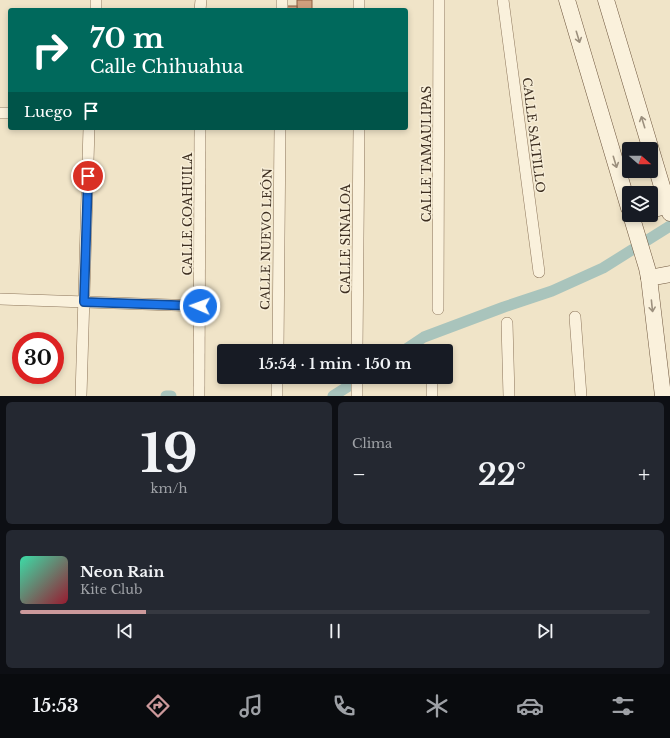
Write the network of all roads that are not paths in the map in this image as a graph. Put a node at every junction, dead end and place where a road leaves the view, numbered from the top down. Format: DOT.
graph roads {
  1 [pos="440,0"];
  2 [pos="503,0"];
  3 [pos="567,0"];
  4 [pos="606,0"];
  5 [pos="89,130"];
  6 [pos="200,130"];
  7 [pos="280,130"];
  8 [pos="359,130"];
  9 [pos="622,186"];
  10 [pos="669,209"];
  11 [pos="658,210"];
  12 [pos="633,222"];
  13 [pos="539,272"];
  14 [pos="648,273"];
  15 [pos="670,274"];
  16 [pos="0,299"];
  17 [pos="84,302"];
  18 [pos="200,306"];
  19 [pos="438,309"];
  20 [pos="575,316"];
  21 [pos="507,323"];
  22 [pos="278,344"];
  23 [pos="357,344"];
  24 [pos="277,384"];
  25 [pos="357,384"];
  26 [pos="432,384"];
  27 [pos="81,391"];
  28 [pos="199,396"];
  29 [pos="277,396"];
  30 [pos="357,396"];
  31 [pos="432,396"];
  32 [pos="509,396"];
  33 [pos="581,396"];
  34 [pos="662,396"];
  1 -- 19 [label="street, CALLE TAMAULIPAS"];
  2 -- 13 [label="street, CALLE SALTILLO"];
  3 -- 9 [label="main road, one-way"];
  10 -- 4 [label="main road, one-way"];
  5 -- 17 [label="street"];
  6 -- 18 [label="street, CALLE COAHUILA"];
  7 -- 22 [label="street, CALLE NUEVO LEÓN"];
  8 -- 23 [label="street, CALLE SINALOA"];
  10 -- 11 [label="main road"];
  12 -- 14 [label="main road"];
  14 -- 15 [label="main road"];
  14 -- 34 [label="main road, one-way"];
  16 -- 17 [label="street"];
  17 -- 18 [label="street"];
  17 -- 27 [label="street"];
  18 -- 28 [label="street, CALLE COAHUILA"];
  20 -- 33 [label="street"];
  21 -- 32 [label="street"];
  24 -- 29 [label="street"];
  25 -- 30 [label="street"];
  26 -- 31 [label="street"];
}
